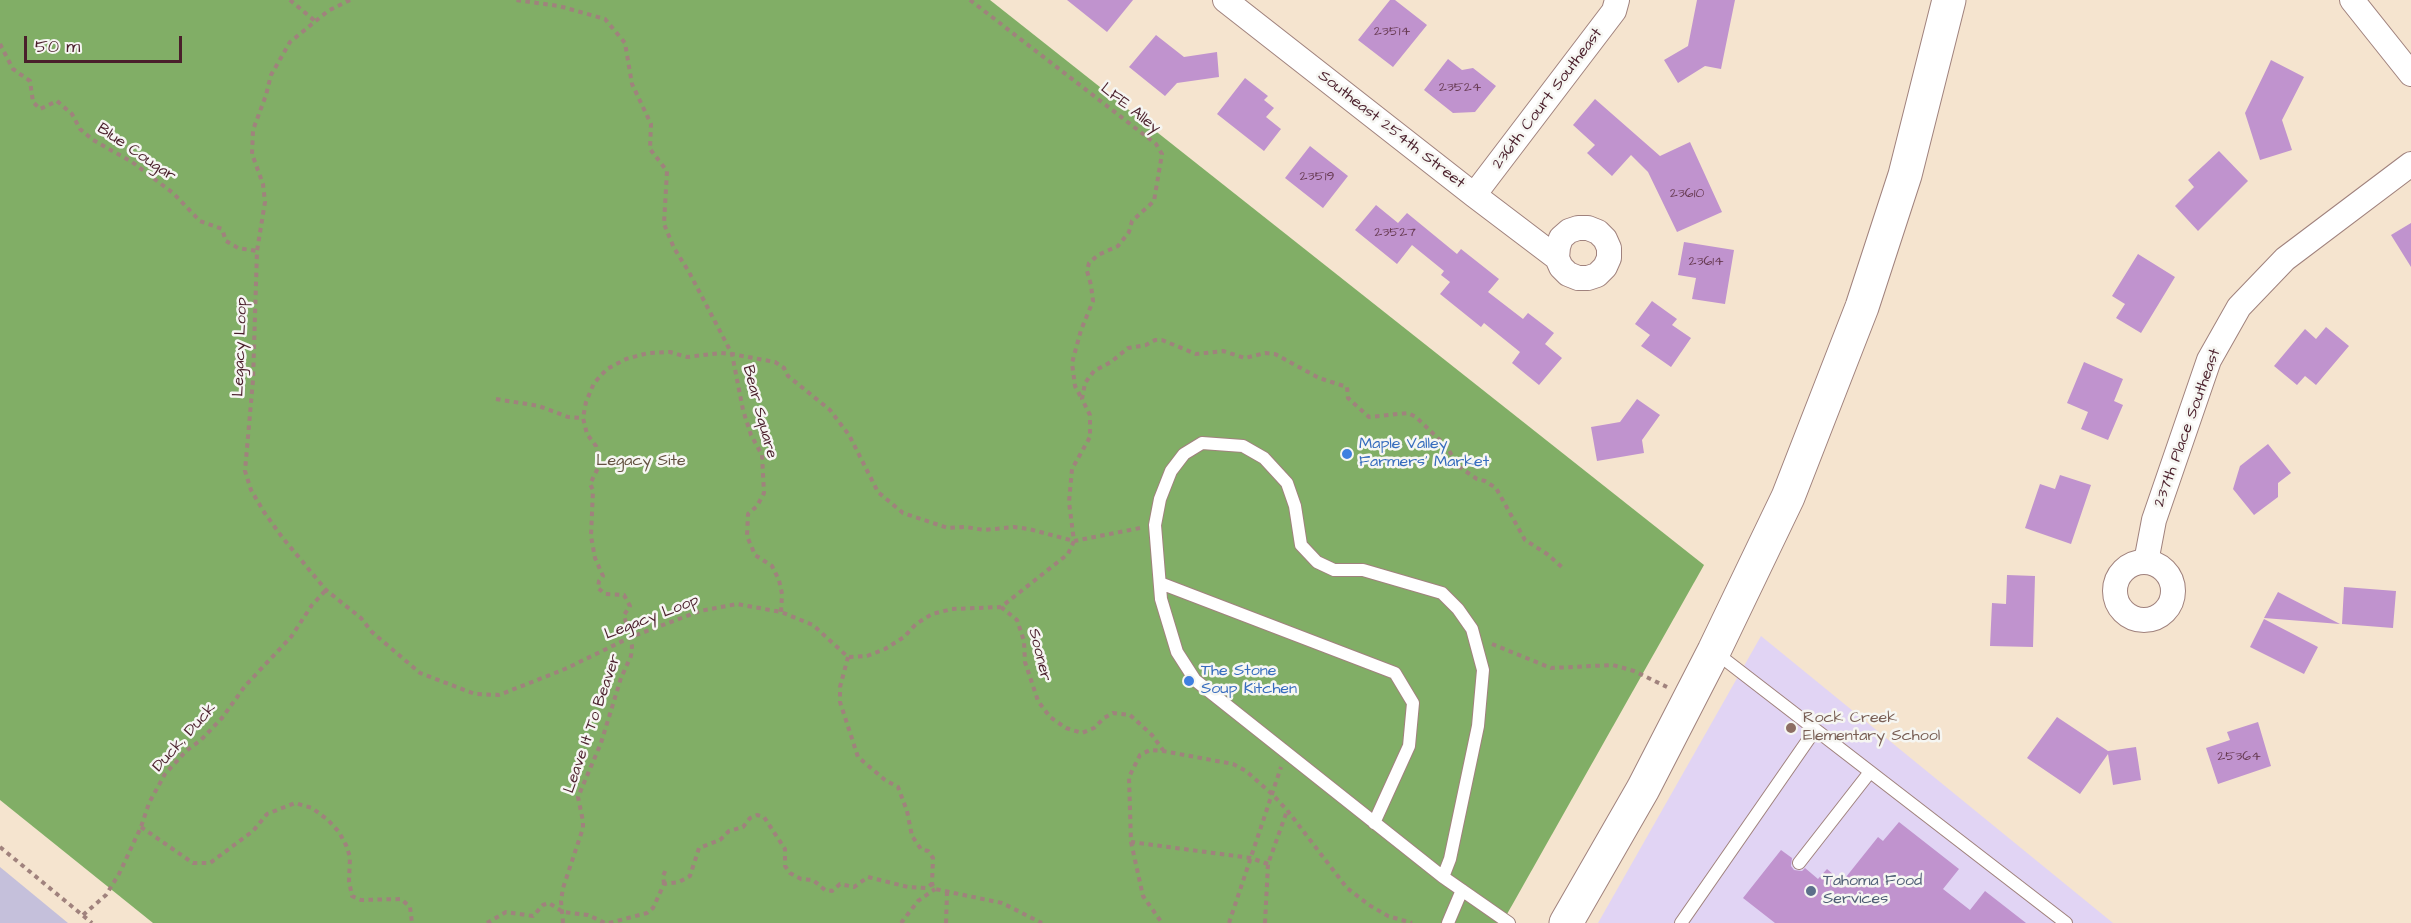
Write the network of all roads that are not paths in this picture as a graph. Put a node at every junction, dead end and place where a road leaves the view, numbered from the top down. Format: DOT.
graph roads {
  1 [pos="1225,0"];
  2 [pos="1617,0"];
  3 [pos="1949,0"];
  4 [pos="2352,0"];
  5 [pos="2411,74"];
  6 [pos="2411,164"];
  7 [pos="1474,195"];
  8 [pos="1557,258"];
  9 [pos="2146,562"];
  10 [pos="1160,583"];
  11 [pos="1714,651"];
  12 [pos="1815,730"];
  13 [pos="1870,772"];
  14 [pos="1374,823"];
  15 [pos="1799,863"];
  16 [pos="1443,877"];
  17 [pos="1461,890"];
  18 [pos="1448,923"];
  19 [pos="1509,923"];
  20 [pos="1566,923"];
  21 [pos="1681,923"];
  22 [pos="2066,923"];
  1 -- 7 [label="street, Southeast 254th Street"];
  2 -- 7 [label="street, 236th Court Southeast"];
  3 -- 11 [label="main road"];
  4 -- 5 [label="street"];
  6 -- 9 [label="street, 237th Place Southeast"];
  7 -- 8 [label="street, Southeast 254th Street"];
  10 -- 14 [label="lane"];
  10 -- 14 [label="lane"];
  10 -- 16 [label="lane"];
  11 -- 12 [label="lane"];
  11 -- 20 [label="main road"];
  12 -- 13 [label="lane"];
  12 -- 21 [label="lane"];
  13 -- 15 [label="lane"];
  13 -- 22 [label="lane"];
  14 -- 16 [label="lane"];
  16 -- 17 [label="lane"];
  17 -- 18 [label="lane"];
  17 -- 19 [label="lane"];
}
